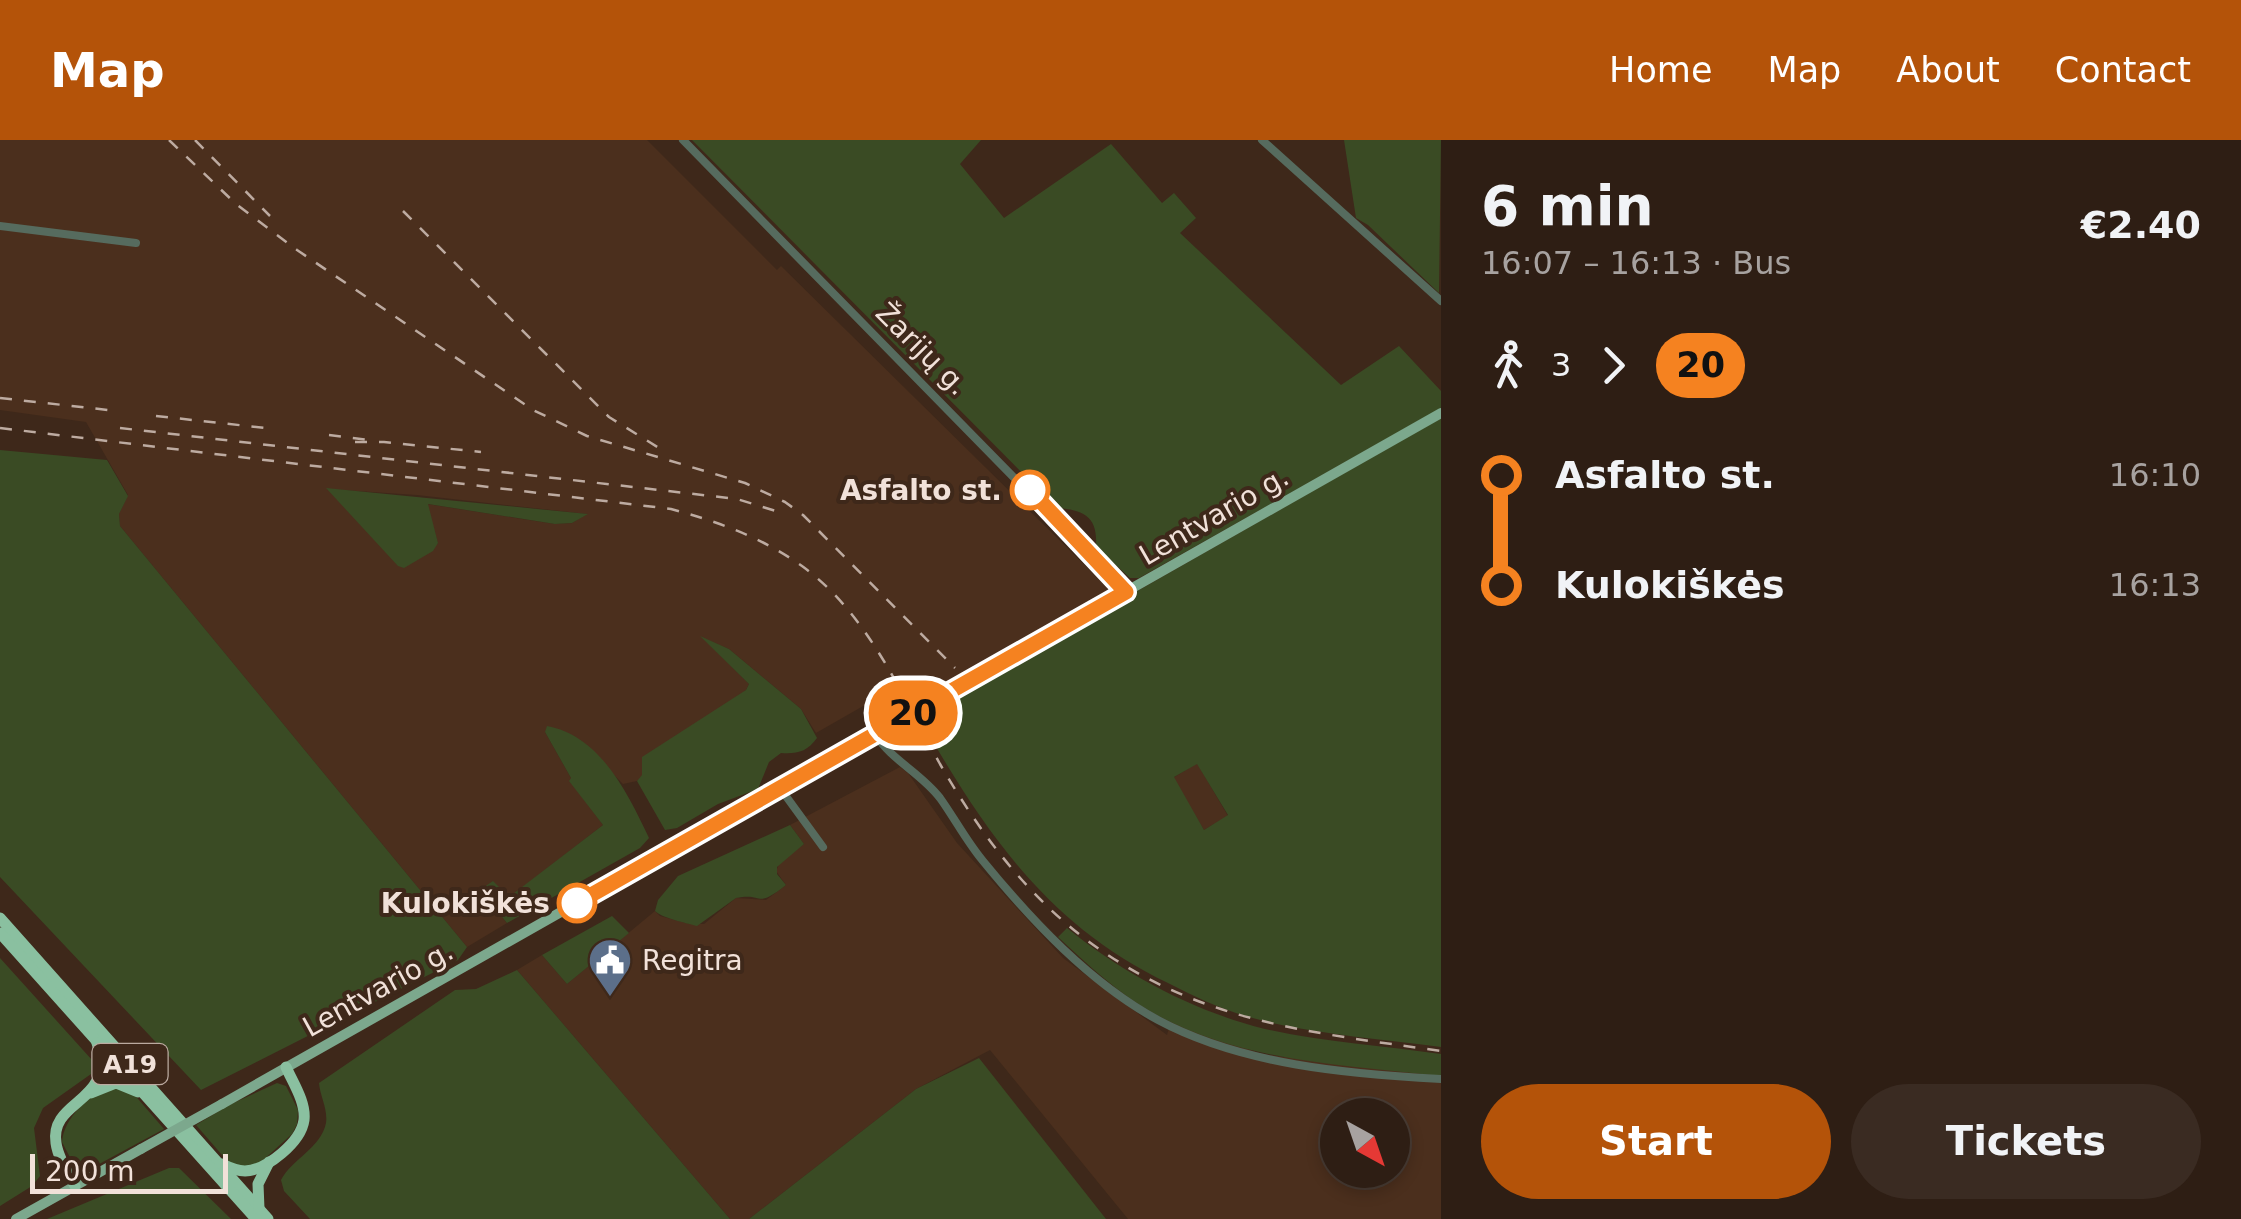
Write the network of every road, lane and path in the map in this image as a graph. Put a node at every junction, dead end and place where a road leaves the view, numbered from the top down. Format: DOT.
graph roads {
  1 [pos="684,140"];
  2 [pos="1262,140"];
  3 [pos="0,226"];
  4 [pos="136,243"];
  5 [pos="1441,301"];
  6 [pos="1441,413"];
  7 [pos="1126,592"];
  8 [pos="875,734"];
  9 [pos="780,788"];
  10 [pos="823,847"];
  11 [pos="0,918"];
  12 [pos="0,933"];
  13 [pos="96,1039"];
  14 [pos="286,1068"];
  15 [pos="1441,1079"];
  16 [pos="86,1096"];
  17 [pos="150,1100"];
  18 [pos="269,1162"];
  19 [pos="218,1163"];
  20 [pos="75,1186"];
  21 [pos="261,1216"];
  22 [pos="16,1219"];
  1 -- 7 [label="street, Žarijų g."];
  2 -- 5 [label="street"];
  3 -- 4 [label="street"];
  6 -- 7 [label="main road, Lentvario g."];
  7 -- 8 [label="main road, Lentvario g."];
  8 -- 9 [label="main road, Lentvario g."];
  8 -- 15 [label="street"];
  9 -- 10 [label="street"];
  9 -- 14 [label="main road, Lentvario g."];
  11 -- 19 [label="highway, A19"];
  12 -- 13 [label="highway, A19"];
  13 -- 16 [label="highway"];
  13 -- 17 [label="highway, A19"];
  14 -- 18 [label="highway"];
  14 -- 20 [label="main road, Lentvario g., bridge"];
  16 -- 17 [label="highway"];
  16 -- 20 [label="highway"];
  17 -- 21 [label="highway, A19"];
  18 -- 19 [label="highway"];
  18 -- 21 [label="highway"];
  19 -- 21 [label="highway, A19"];
  20 -- 22 [label="main road, Lentvario g."];
}
